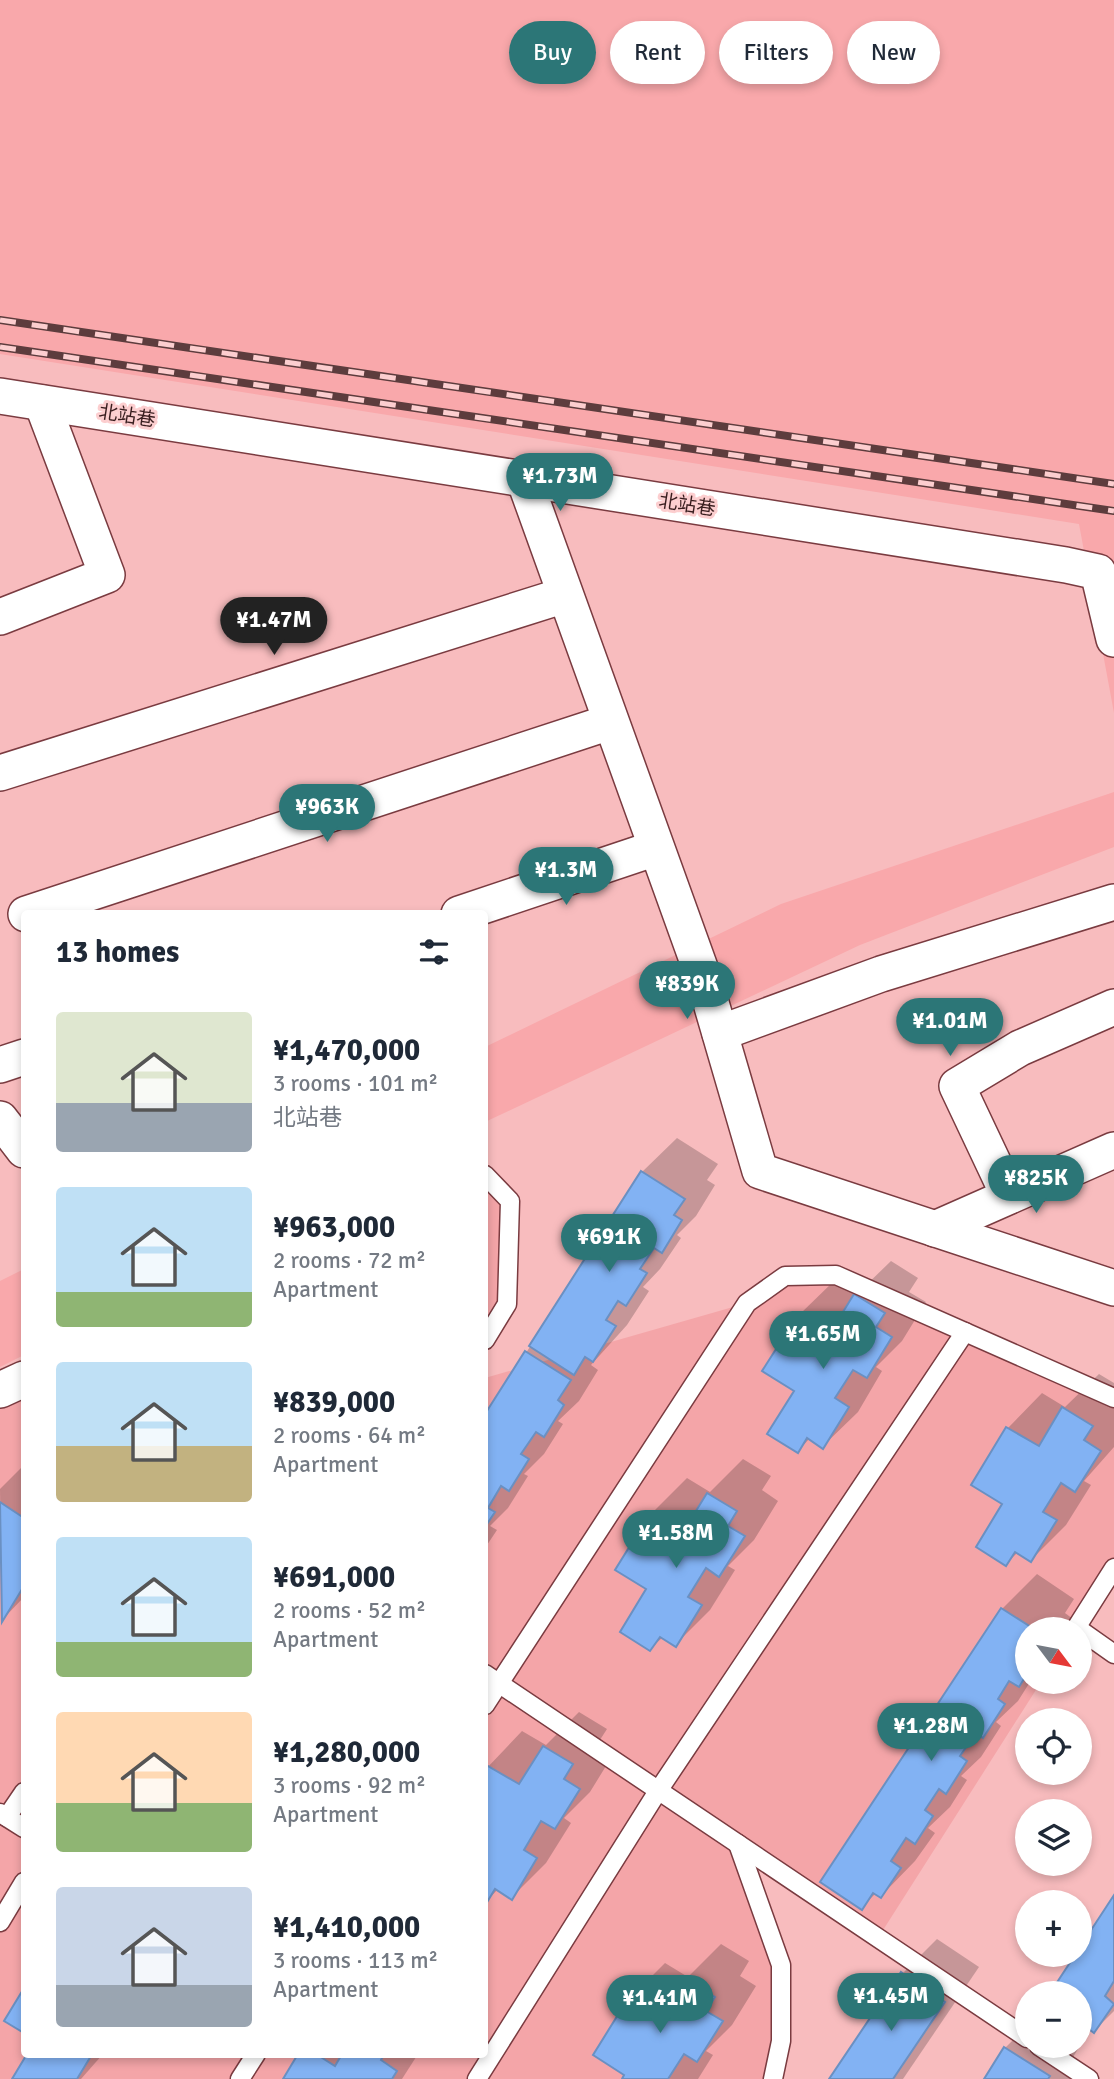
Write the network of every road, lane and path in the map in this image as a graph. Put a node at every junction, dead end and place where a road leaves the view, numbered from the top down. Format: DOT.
graph roads {
  1 [pos="0,396"];
  2 [pos="42,403"];
  3 [pos="524,479"];
  4 [pos="565,595"];
  5 [pos="0,617"];
  6 [pos="1114,639"];
  7 [pos="610,722"];
  8 [pos="0,773"];
  9 [pos="656,848"];
  10 [pos="1114,902"];
  11 [pos="37,910"];
  12 [pos="471,910"];
  13 [pos="21,915"];
  14 [pos="0,922"];
  15 [pos="1114,1007"];
  16 [pos="720,1033"];
  17 [pos="21,1058"];
  18 [pos="0,1065"];
  19 [pos="0,1119"];
  20 [pos="21,1146"];
  21 [pos="1114,1150"];
  22 [pos="488,1178"];
  23 [pos="1009,1196"];
  24 [pos="935,1229"];
  25 [pos="1106,1279"];
  26 [pos="965,1332"];
  27 [pos="488,1335"];
  28 [pos="21,1380"];
  29 [pos="0,1390"];
  30 [pos="1114,1398"];
  31 [pos="1114,1568"];
  32 [pos="1083,1617"];
  33 [pos="1092,1639"];
  34 [pos="1114,1654"];
  35 [pos="492,1679"];
  36 [pos="658,1791"];
  37 [pos="21,1795"];
  38 [pos="4,1815"];
  39 [pos="21,1826"];
  40 [pos="738,1844"];
  41 [pos="21,1887"];
  42 [pos="0,1922"];
  43 [pos="1015,2030"];
  44 [pos="253,2058"];
  45 [pos="1057,2058"];
  46 [pos="240,2079"];
  47 [pos="477,2079"];
  48 [pos="773,2079"];
  49 [pos="1089,2079"];
  1 -- 2 [label="street, 北站巷"];
  2 -- 3 [label="street, 北站巷"];
  2 -- 5 [label="street"];
  3 -- 4 [label="street"];
  3 -- 6 [label="street, 北站巷"];
  4 -- 7 [label="street"];
  4 -- 8 [label="street"];
  7 -- 9 [label="street"];
  7 -- 11 [label="street"];
  9 -- 12 [label="street"];
  9 -- 16 [label="street"];
  10 -- 16 [label="street"];
  13 -- 14 [label="street"];
  15 -- 23 [label="street"];
  16 -- 24 [label="street"];
  17 -- 18 [label="street"];
  19 -- 20 [label="street"];
  21 -- 23 [label="street"];
  22 -- 27 [label="lane"];
  23 -- 24 [label="street"];
  24 -- 25 [label="street"];
  26 -- 30 [label="lane"];
  26 -- 35 [label="lane"];
  26 -- 36 [label="lane"];
  28 -- 29 [label="street"];
  31 -- 32 [label="lane"];
  33 -- 34 [label="lane"];
  35 -- 36 [label="lane"];
  36 -- 40 [label="lane"];
  36 -- 47 [label="lane"];
  37 -- 38 [label="lane"];
  38 -- 39 [label="lane"];
  40 -- 43 [label="lane"];
  40 -- 48 [label="lane"];
  41 -- 42 [label="lane"];
  44 -- 46 [label="lane"];
  45 -- 49 [label="lane"];
}
